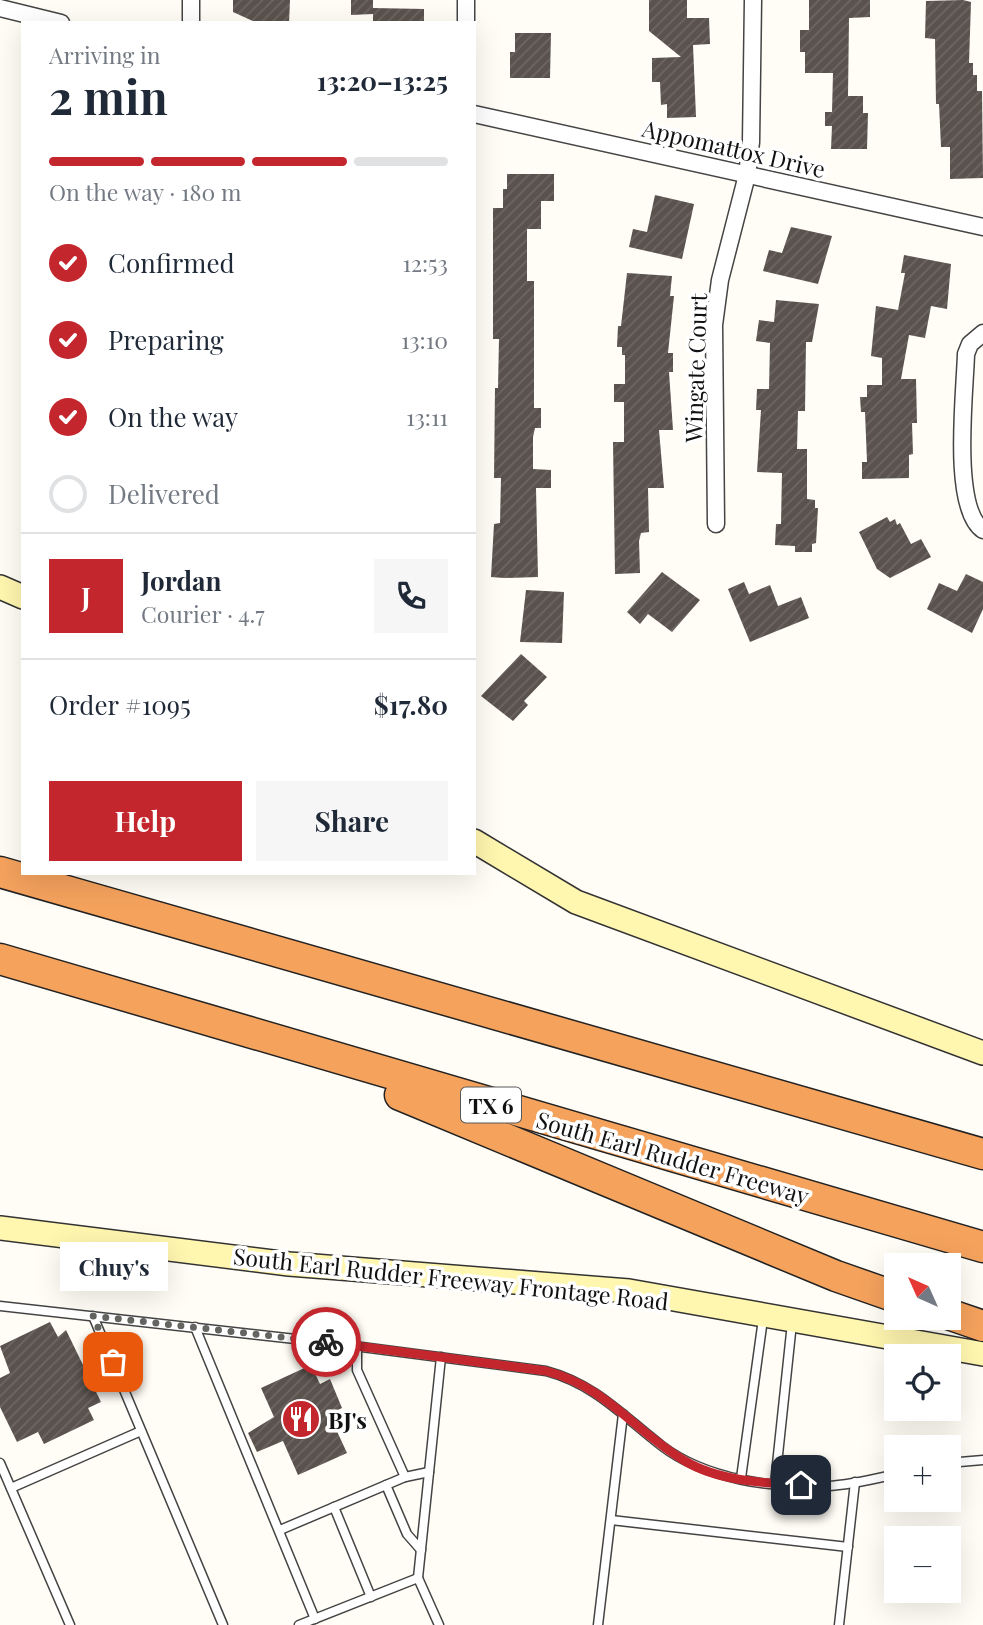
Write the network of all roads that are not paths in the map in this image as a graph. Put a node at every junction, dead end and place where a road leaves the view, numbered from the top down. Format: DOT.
graph roads {
  1 [pos="191,0"];
  2 [pos="466,0"];
  3 [pos="753,0"];
  4 [pos="0,8"];
  5 [pos="53,21"];
  6 [pos="191,21"];
  7 [pos="466,21"];
  8 [pos="476,114"];
  9 [pos="747,175"];
  10 [pos="983,227"];
  11 [pos="983,333"];
  12 [pos="716,524"];
  13 [pos="983,530"];
  14 [pos="0,587"];
  15 [pos="21,596"];
  16 [pos="476,842"];
  17 [pos="0,872"];
  18 [pos="0,959"];
  19 [pos="268,1040"];
  20 [pos="983,1053"];
  21 [pos="983,1154"];
  22 [pos="0,1228"];
  23 [pos="983,1247"];
  24 [pos="884,1293"];
  25 [pos="0,1306"];
  26 [pos="93,1316"];
  27 [pos="764,1316"];
  28 [pos="961,1318"];
  29 [pos="792,1321"];
  30 [pos="983,1326"];
  31 [pos="195,1327"];
  32 [pos="357,1346"];
  33 [pos="983,1354"];
  34 [pos="441,1357"];
  35 [pos="624,1414"];
  36 [pos="141,1431"];
  37 [pos="983,1460"];
  38 [pos="961,1462"];
  39 [pos="0,1464"];
  40 [pos="429,1472"];
  41 [pos="884,1476"];
  42 [pos="405,1477"];
  43 [pos="741,1478"];
  44 [pos="855,1482"];
  45 [pos="775,1483"];
  46 [pos="386,1485"];
  47 [pos="11,1488"];
  48 [pos="334,1507"];
  49 [pos="611,1520"];
  50 [pos="280,1530"];
  51 [pos="848,1547"];
  52 [pos="421,1550"];
  53 [pos="418,1578"];
  54 [pos="371,1597"];
  55 [pos="314,1619"];
  56 [pos="70,1625"];
  57 [pos="223,1625"];
  58 [pos="299,1625"];
  59 [pos="439,1625"];
  60 [pos="598,1625"];
  61 [pos="839,1625"];
  1 -- 6 [label="street"];
  2 -- 7 [label="street"];
  3 -- 9 [label="street, Wingate Court"];
  4 -- 5 [label="street"];
  8 -- 9 [label="street, Appomattox Drive"];
  9 -- 10 [label="street, Appomattox Drive"];
  9 -- 12 [label="street, Wingate Court"];
  11 -- 13 [label="street"];
  14 -- 15 [label="main road"];
  16 -- 20 [label="main road"];
  17 -- 21 [label="highway"];
  18 -- 19 [label="highway, South Earl Rudder Freeway / TX 6"];
  19 -- 23 [label="highway, South Earl Rudder Freeway / TX 6"];
  19 -- 24 [label="highway"];
  22 -- 27 [label="main road, South Earl Rudder Freeway Frontage Road"];
  25 -- 26 [label="lane"];
  26 -- 31 [label="lane"];
  26 -- 36 [label="lane"];
  27 -- 29 [label="main road, South Earl Rudder Freeway Frontage Road"];
  27 -- 43 [label="lane"];
  28 -- 30 [label="highway"];
  29 -- 33 [label="main road, South Earl Rudder Freeway Frontage Road"];
  29 -- 45 [label="lane"];
  31 -- 32 [label="lane"];
  31 -- 50 [label="lane"];
  32 -- 34 [label="lane"];
  32 -- 42 [label="lane"];
  34 -- 35 [label="lane"];
  34 -- 40 [label="lane"];
  35 -- 43 [label="lane"];
  35 -- 49 [label="lane"];
  36 -- 47 [label="lane"];
  36 -- 57 [label="lane"];
  37 -- 38 [label="lane"];
  39 -- 47 [label="lane"];
  40 -- 42 [label="lane"];
  40 -- 52 [label="lane"];
  41 -- 44 [label="lane"];
  42 -- 46 [label="lane"];
  43 -- 45 [label="lane"];
  44 -- 45 [label="lane"];
  44 -- 51 [label="lane"];
  46 -- 48 [label="lane"];
  46 -- 52 [label="lane"];
  47 -- 56 [label="lane"];
  48 -- 50 [label="lane"];
  48 -- 54 [label="lane"];
  49 -- 51 [label="lane"];
  49 -- 60 [label="lane"];
  50 -- 55 [label="lane"];
  51 -- 61 [label="lane"];
  52 -- 53 [label="lane"];
  53 -- 54 [label="lane"];
  53 -- 59 [label="lane"];
  54 -- 55 [label="lane"];
  55 -- 58 [label="lane"];
}
